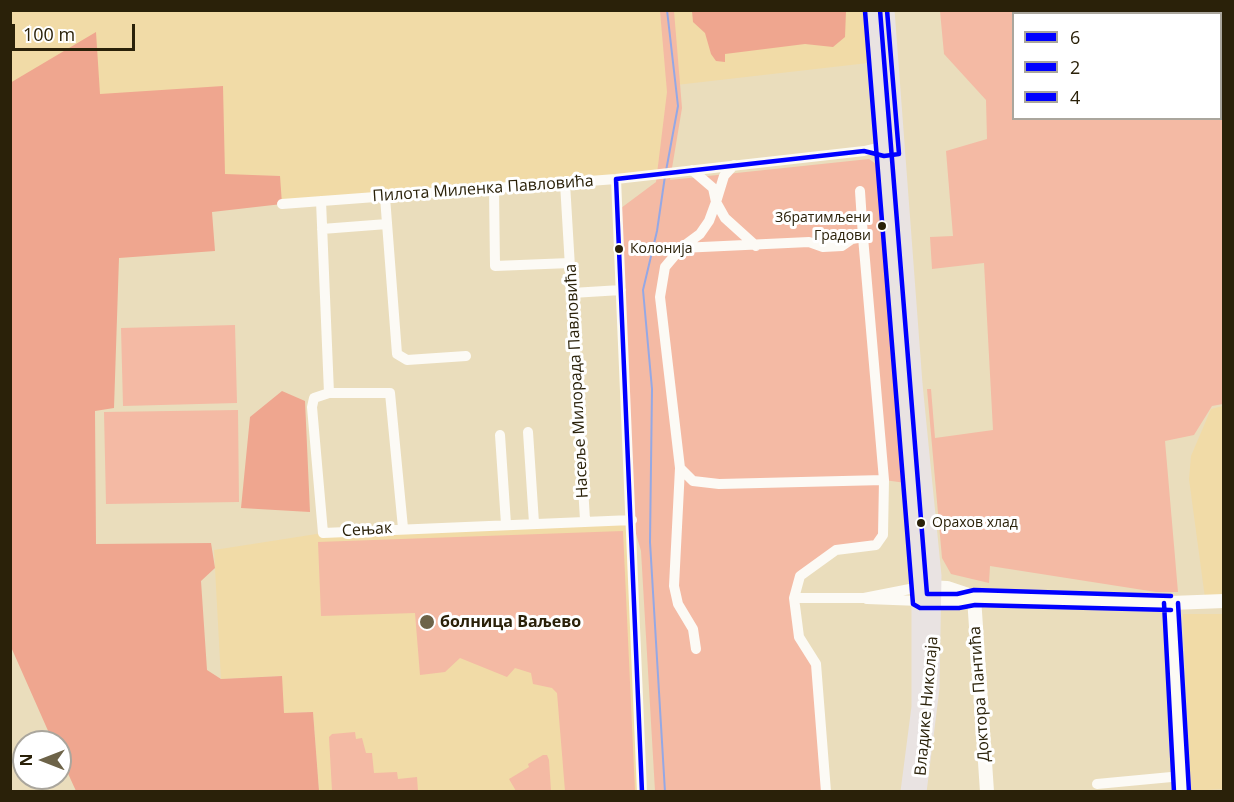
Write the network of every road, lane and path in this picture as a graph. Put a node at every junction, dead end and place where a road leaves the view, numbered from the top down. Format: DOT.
graph roads {
  1 [pos="872,10"];
  2 [pos="887,10"];
  3 [pos="891,150"];
  4 [pos="734,165"];
  5 [pos="692,170"];
  6 [pos="616,179"];
  7 [pos="566,183"];
  8 [pos="494,188"];
  9 [pos="860,191"];
  10 [pos="385,197"];
  11 [pos="321,201"];
  12 [pos="716,202"];
  13 [pos="282,204"];
  14 [pos="387,224"];
  15 [pos="322,229"];
  16 [pos="863,237"];
  17 [pos="756,246"];
  18 [pos="681,248"];
  19 [pos="570,263"];
  20 [pos="621,290"];
  21 [pos="572,293"];
  22 [pos="466,356"];
  23 [pos="329,393"];
  24 [pos="528,432"];
  25 [pos="500,435"];
  26 [pos="680,468"];
  27 [pos="884,480"];
  28 [pos="585,520"];
  29 [pos="632,520"];
  30 [pos="534,523"];
  31 [pos="506,524"];
  32 [pos="403,528"];
  33 [pos="927,594"];
  34 [pos="974,597"];
  35 [pos="794,598"];
  36 [pos="1224,601"];
  37 [pos="1171,603"];
  38 [pos="696,649"];
  39 [pos="1182,776"];
  40 [pos="1097,784"];
  41 [pos="642,792"];
  42 [pos="826,792"];
  43 [pos="908,792"];
  44 [pos="920,792"];
  45 [pos="987,792"];
  46 [pos="1182,792"];
  1 -- 3 [label="main road, Владике Николаја"];
  2 -- 3 [label="main road, Владике Николаја"];
  3 -- 4 [label="street, Пилота Миленка Павловића"];
  3 -- 33 [label="main road, Владике Николаја"];
  4 -- 5 [label="street, Пилота Миленка Павловића"];
  4 -- 12 [label="street"];
  5 -- 6 [label="street, Пилота Миленка Павловића"];
  5 -- 12 [label="street"];
  6 -- 7 [label="street, Пилота Миленка Павловића"];
  6 -- 20 [label="street"];
  7 -- 8 [label="street, Пилота Миленка Павловића"];
  7 -- 19 [label="street, Насеље Милорада Павловића"];
  8 -- 10 [label="street, Пилота Миленка Павловића"];
  8 -- 19 [label="street"];
  9 -- 16 [label="street"];
  10 -- 11 [label="street, Пилота Миленка Павловића"];
  10 -- 14 [label="street"];
  11 -- 13 [label="street, Пилота Миленка Павловића"];
  11 -- 15 [label="street"];
  12 -- 17 [label="street"];
  12 -- 18 [label="street"];
  14 -- 15 [label="street"];
  14 -- 22 [label="street"];
  15 -- 23 [label="street"];
  16 -- 17 [label="street"];
  16 -- 27 [label="street"];
  17 -- 18 [label="street"];
  18 -- 26 [label="street"];
  19 -- 21 [label="street, Насеље Милорада Павловића"];
  20 -- 21 [label="street"];
  20 -- 29 [label="street"];
  21 -- 28 [label="street, Насеље Милорада Павловића"];
  23 -- 32 [label="street, Сењак"];
  23 -- 32 [label="street, Сењак"];
  24 -- 30 [label="street"];
  25 -- 31 [label="street"];
  26 -- 27 [label="street"];
  26 -- 38 [label="street"];
  27 -- 35 [label="street"];
  28 -- 29 [label="street"];
  28 -- 30 [label="street, Насеље Милорада Павловића"];
  29 -- 41 [label="street"];
  30 -- 31 [label="street, Насеље Милорада Павловића"];
  31 -- 32 [label="street, Насеље Милорада Павловића"];
  33 -- 34 [label="street"];
  33 -- 35 [label="street"];
  33 -- 43 [label="main road, Владике Николаја"];
  33 -- 44 [label="main road, Владике Николаја"];
  34 -- 37 [label="street"];
  34 -- 45 [label="street, Доктора Пантића"];
  35 -- 42 [label="street"];
  36 -- 37 [label="street"];
  37 -- 39 [label="street"];
  39 -- 40 [label="street"];
  39 -- 46 [label="street"];
}
